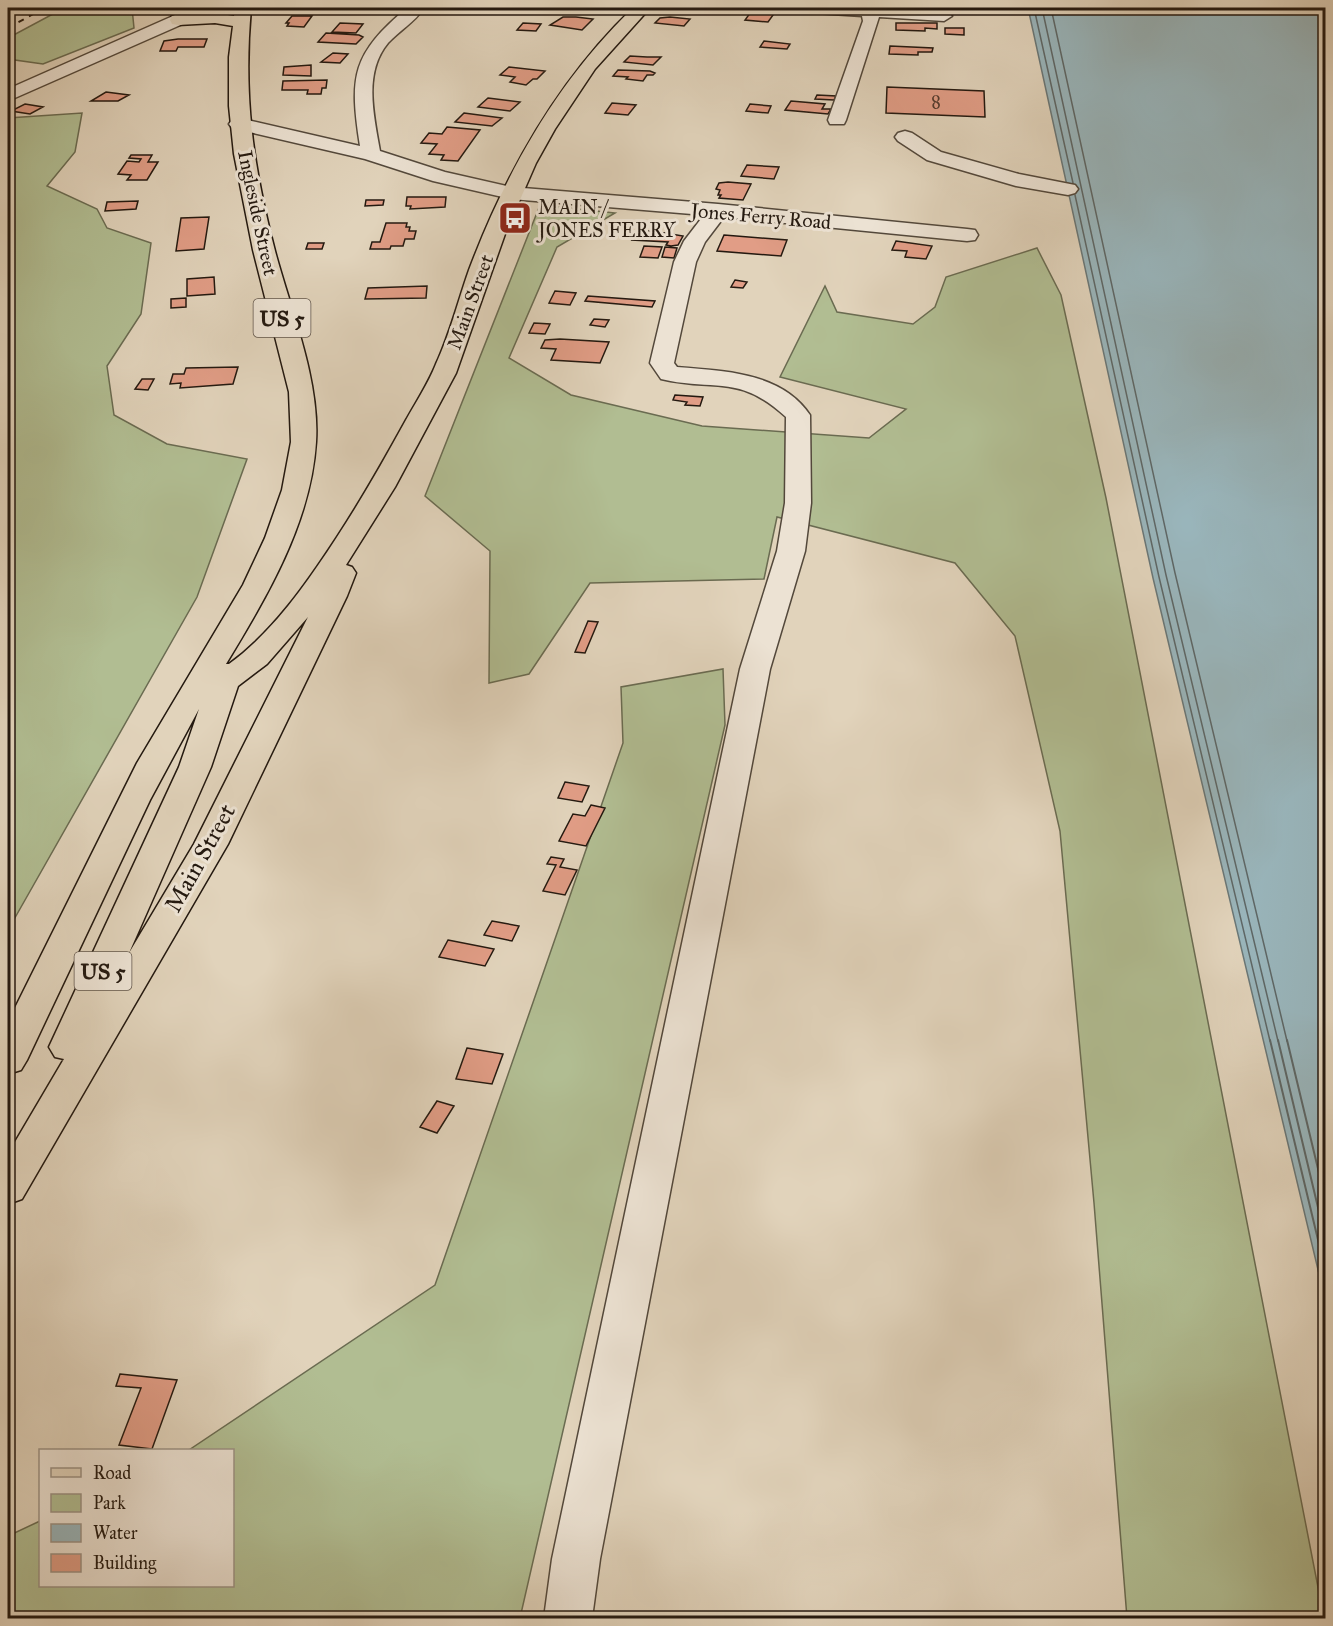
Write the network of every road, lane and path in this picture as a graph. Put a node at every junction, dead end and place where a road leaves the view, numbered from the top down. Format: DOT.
graph roads {
  1 [pos="204,8"];
  2 [pos="416,8"];
  3 [pos="642,8"];
  4 [pos="815,8"];
  5 [pos="870,10"];
  6 [pos="242,15"];
  7 [pos="944,16"];
  8 [pos="178,20"];
  9 [pos="8,96"];
  10 [pos="837,120"];
  11 [pos="240,124"];
  12 [pos="905,137"];
  13 [pos="371,154"];
  14 [pos="1068,189"];
  15 [pos="511,194"];
  16 [pos="718,210"];
  17 [pos="967,235"];
  18 [pos="365,515"];
  19 [pos="240,618"];
  20 [pos="225,681"];
  21 [pos="185,706"];
  22 [pos="195,767"];
  23 [pos="8,1060"];
  24 [pos="8,1174"];
  25 [pos="8,1188"];
  26 [pos="568,1618"];
  1 -- 8 [label="street"];
  2 -- 13 [label="street"];
  3 -- 15 [label="main road, Main Street"];
  4 -- 5 [label="street"];
  5 -- 7 [label="street"];
  5 -- 10 [label="street"];
  6 -- 8 [label="main road"];
  6 -- 11 [label="main road, Ingleside Street / US 5"];
  8 -- 9 [label="street"];
  11 -- 13 [label="street, Jones Ferry Road"];
  11 -- 19 [label="main road, Ingleside Street / US 5"];
  12 -- 14 [label="street"];
  13 -- 15 [label="street, Jones Ferry Road"];
  15 -- 16 [label="street, Jones Ferry Road"];
  15 -- 18 [label="main road, Main Street"];
  16 -- 17 [label="street, Jones Ferry Road"];
  16 -- 26 [label="street"];
  18 -- 20 [label="main road, Main Street"];
  18 -- 25 [label="main road, Main Street"];
  19 -- 20 [label="main road, Ingleside Street / US 5"];
  19 -- 21 [label="main road, Ingleside Street / US 5"];
  20 -- 21 [label="main road, Main Street"];
  20 -- 22 [label="main road, Ingleside Street / US 5"];
  21 -- 23 [label="main road, Ingleside Street / US 5"];
  22 -- 24 [label="main road, Main Street / US 5"];
}
